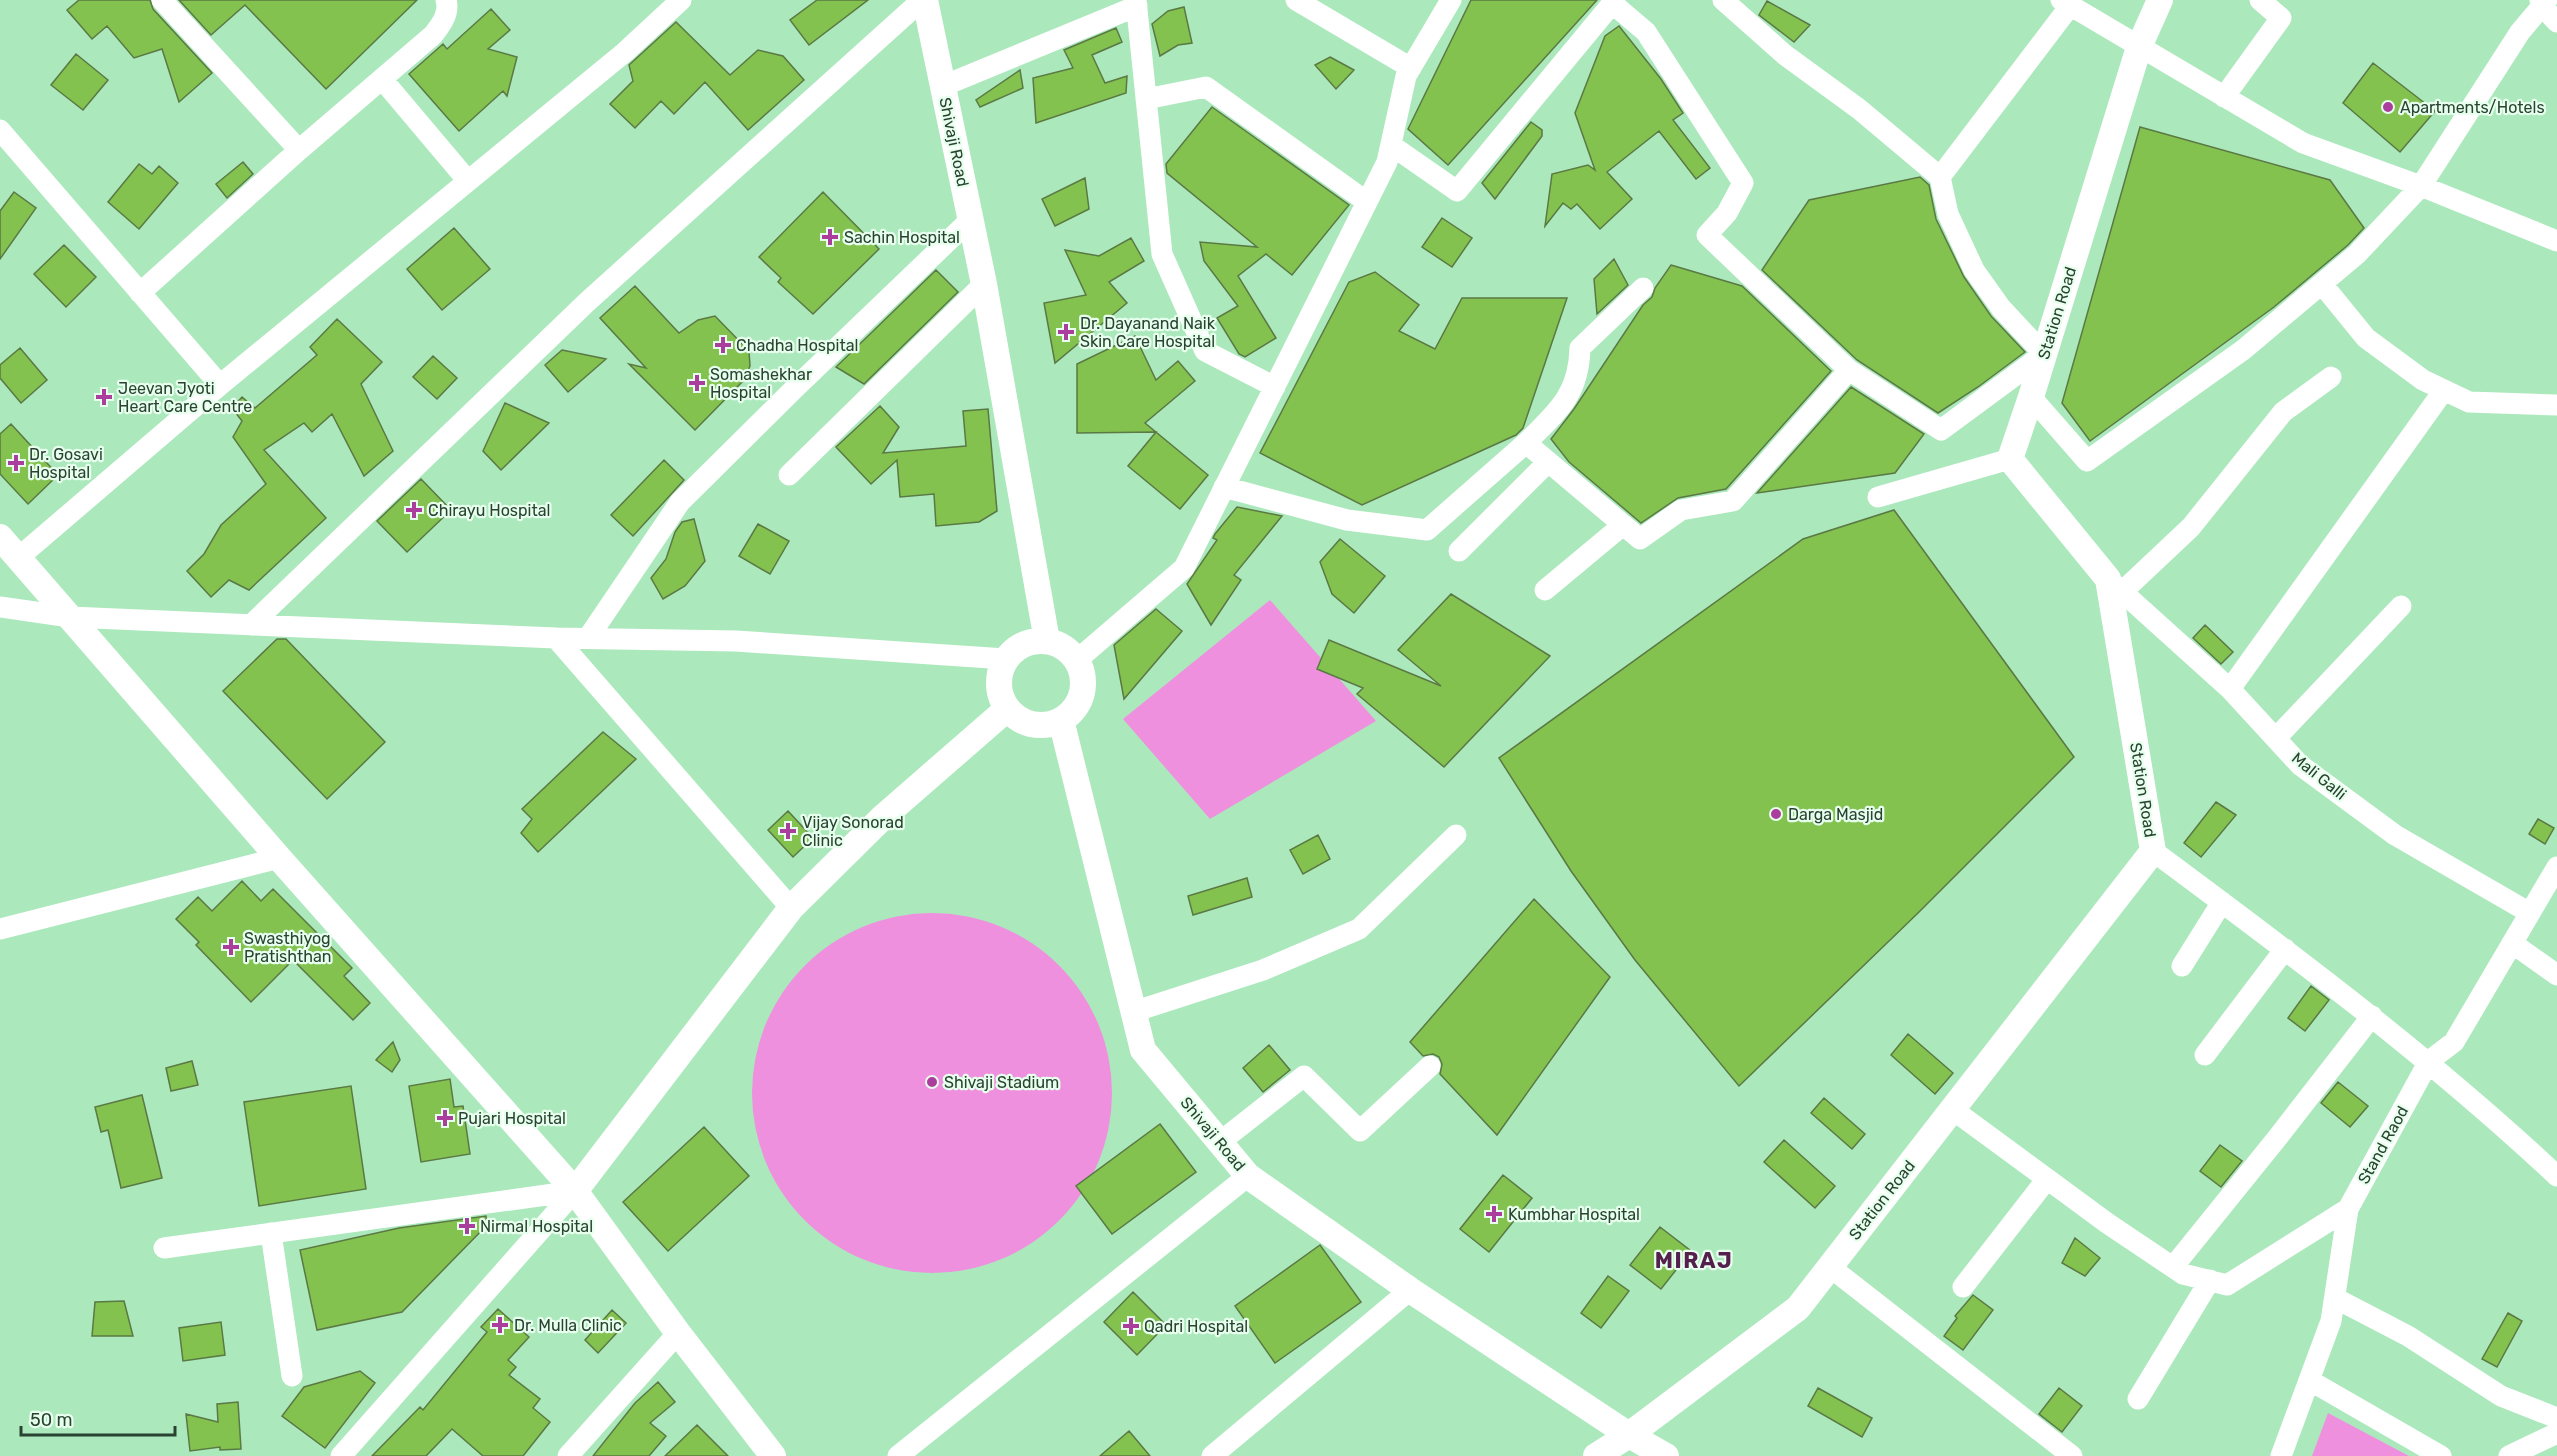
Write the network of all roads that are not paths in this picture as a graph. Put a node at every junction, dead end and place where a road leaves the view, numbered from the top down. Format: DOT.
graph roads {
  1 [pos="162,0"];
  2 [pos="446,0"];
  3 [pos="681,0"];
  4 [pos="923,0"];
  5 [pos="1296,0"];
  6 [pos="1451,0"];
  7 [pos="1722,0"];
  8 [pos="2160,0"];
  9 [pos="2260,0"];
  10 [pos="1613,2"];
  11 [pos="2543,2"];
  12 [pos="1137,3"];
  13 [pos="2066,3"];
  14 [pos="2557,22"];
  15 [pos="2139,47"];
  16 [pos="1411,68"];
  17 [pos="382,79"];
  18 [pos="942,86"];
  19 [pos="2224,97"];
  20 [pos="1146,99"];
  21 [pos="0,130"];
  22 [pos="1391,145"];
  23 [pos="299,150"];
  24 [pos="1940,177"];
  25 [pos="468,181"];
  26 [pos="2421,186"];
  27 [pos="1367,202"];
  28 [pos="970,220"];
  29 [pos="2557,241"];
  30 [pos="984,284"];
  31 [pos="2322,284"];
  32 [pos="1643,288"];
  33 [pos="140,293"];
  34 [pos="2044,354"];
  35 [pos="1849,370"];
  36 [pos="2331,377"];
  37 [pos="220,385"];
  38 [pos="1275,387"];
  39 [pos="2444,390"];
  40 [pos="2031,397"];
  41 [pos="2557,405"];
  42 [pos="1526,443"];
  43 [pos="2010,459"];
  44 [pos="1548,462"];
  45 [pos="789,475"];
  46 [pos="1224,487"];
  47 [pos="1878,497"];
  48 [pos="1623,525"];
  49 [pos="0,537"];
  50 [pos="1460,551"];
  51 [pos="18,558"];
  52 [pos="2115,585"];
  53 [pos="1545,590"];
  54 [pos="2401,606"];
  55 [pos="0,607"];
  56 [pos="70,617"];
  57 [pos="251,625"];
  58 [pos="556,638"];
  59 [pos="588,638"];
  60 [pos="1047,641"];
  61 [pos="1006,659"];
  62 [pos="1077,660"];
  63 [pos="2230,689"];
  64 [pos="1007,709"];
  65 [pos="1062,720"];
  66 [pos="2276,738"];
  67 [pos="1456,835"];
  68 [pos="2153,851"];
  69 [pos="279,858"];
  70 [pos="2557,867"];
  71 [pos="2222,902"];
  72 [pos="791,908"];
  73 [pos="2530,913"];
  74 [pos="0,929"];
  75 [pos="2512,943"];
  76 [pos="2285,949"];
  77 [pos="2182,966"];
  78 [pos="2557,975"];
  79 [pos="1134,1012"];
  80 [pos="2372,1016"];
  81 [pos="2205,1055"];
  82 [pos="2429,1061"];
  83 [pos="1430,1066"];
  84 [pos="1953,1109"];
  85 [pos="1220,1142"];
  86 [pos="1248,1176"];
  87 [pos="2557,1176"];
  88 [pos="2047,1179"];
  89 [pos="575,1191"];
  90 [pos="2348,1209"];
  91 [pos="271,1233"];
  92 [pos="164,1248"];
  93 [pos="1830,1267"];
  94 [pos="2173,1267"];
  95 [pos="2210,1281"];
  96 [pos="1963,1287"];
  97 [pos="1410,1290"];
  98 [pos="2335,1298"];
  99 [pos="678,1333"];
  100 [pos="292,1376"];
  101 [pos="2309,1380"];
  102 [pos="2138,1399"];
  103 [pos="2557,1418"];
  104 [pos="2557,1433"];
  105 [pos="1629,1435"];
  106 [pos="340,1456"];
  107 [pos="567,1456"];
  108 [pos="773,1456"];
  109 [pos="898,1456"];
  110 [pos="1212,1456"];
  111 [pos="1596,1456"];
  112 [pos="1666,1456"];
  113 [pos="2072,1456"];
  114 [pos="2281,1456"];
  115 [pos="2441,1456"];
  116 [pos="2509,1456"];
  1 -- 23 [label="street"];
  2 -- 17 [label="street"];
  3 -- 25 [label="street"];
  4 -- 18 [label="main road, Shivaji Road"];
  4 -- 57 [label="street"];
  5 -- 16 [label="street"];
  6 -- 16 [label="street"];
  7 -- 24 [label="street"];
  8 -- 15 [label="main road, Station Road"];
  9 -- 19 [label="street"];
  10 -- 22 [label="street"];
  10 -- 35 [label="street"];
  11 -- 14 [label="street"];
  11 -- 26 [label="street"];
  12 -- 18 [label="street"];
  12 -- 20 [label="street"];
  13 -- 15 [label="street"];
  13 -- 24 [label="street"];
  15 -- 19 [label="street"];
  15 -- 34 [label="main road, Station Road"];
  16 -- 22 [label="street"];
  17 -- 23 [label="street"];
  17 -- 25 [label="street"];
  18 -- 28 [label="main road, Shivaji Road"];
  19 -- 26 [label="street"];
  20 -- 27 [label="street"];
  20 -- 38 [label="street"];
  21 -- 33 [label="street"];
  22 -- 27 [label="street"];
  23 -- 33 [label="street"];
  24 -- 34 [label="street"];
  25 -- 37 [label="street"];
  26 -- 29 [label="street"];
  26 -- 31 [label="street"];
  27 -- 38 [label="street"];
  28 -- 30 [label="main road, Shivaji Road"];
  28 -- 59 [label="street"];
  30 -- 45 [label="street"];
  30 -- 60 [label="main road, Shivaji Road"];
  31 -- 39 [label="street"];
  31 -- 40 [label="street"];
  32 -- 42 [label="street"];
  33 -- 37 [label="street"];
  34 -- 35 [label="street"];
  34 -- 40 [label="main road, Station Road"];
  35 -- 48 [label="street"];
  36 -- 52 [label="street"];
  37 -- 51 [label="street"];
  38 -- 46 [label="street"];
  39 -- 41 [label="street"];
  39 -- 63 [label="street"];
  40 -- 43 [label="main road, Station Road"];
  42 -- 44 [label="street"];
  42 -- 46 [label="street"];
  43 -- 47 [label="street"];
  43 -- 52 [label="main road, Station Road"];
  44 -- 48 [label="street"];
  44 -- 50 [label="street"];
  46 -- 62 [label="street"];
  48 -- 53 [label="street"];
  49 -- 51 [label="main road"];
  51 -- 56 [label="main road"];
  52 -- 63 [label="street, Mali Galli"];
  52 -- 68 [label="main road, Station Road"];
  54 -- 66 [label="street"];
  55 -- 56 [label="street"];
  56 -- 57 [label="street"];
  56 -- 69 [label="main road"];
  57 -- 58 [label="street"];
  58 -- 59 [label="street"];
  58 -- 72 [label="street"];
  59 -- 61 [label="street"];
  60 -- 61 [label="main road"];
  60 -- 62 [label="main road"];
  61 -- 64 [label="main road"];
  62 -- 65 [label="main road"];
  63 -- 66 [label="street, Mali Galli"];
  64 -- 65 [label="main road"];
  64 -- 72 [label="main road"];
  65 -- 79 [label="main road, Shivaji Road"];
  66 -- 73 [label="street, Mali Galli"];
  67 -- 79 [label="street"];
  68 -- 71 [label="street"];
  68 -- 84 [label="main road, Station Road"];
  69 -- 74 [label="street"];
  69 -- 89 [label="main road"];
  70 -- 73 [label="street, Stand Raod"];
  71 -- 76 [label="street"];
  71 -- 77 [label="street"];
  72 -- 89 [label="main road"];
  73 -- 75 [label="street, Stand Raod"];
  75 -- 78 [label="street"];
  75 -- 82 [label="street, Stand Raod"];
  76 -- 80 [label="street"];
  76 -- 81 [label="street"];
  79 -- 85 [label="main road, Shivaji Road"];
  80 -- 82 [label="street"];
  80 -- 94 [label="street"];
  82 -- 87 [label="street"];
  82 -- 90 [label="street, Stand Raod"];
  83 -- 85 [label="street"];
  84 -- 88 [label="street"];
  84 -- 93 [label="main road, Station Road"];
  85 -- 86 [label="main road, Shivaji Road"];
  86 -- 97 [label="main road, Shivaji Road"];
  86 -- 109 [label="street"];
  88 -- 94 [label="street"];
  88 -- 96 [label="street"];
  89 -- 91 [label="street"];
  89 -- 99 [label="main road"];
  89 -- 106 [label="street"];
  90 -- 95 [label="street"];
  90 -- 98 [label="street, Stand Raod"];
  91 -- 92 [label="street"];
  91 -- 100 [label="street"];
  93 -- 105 [label="main road, Station Road"];
  93 -- 113 [label="street"];
  94 -- 95 [label="street"];
  95 -- 102 [label="street"];
  97 -- 105 [label="main road, Shivaji Road"];
  97 -- 110 [label="street"];
  98 -- 101 [label="street, Stand Raod"];
  98 -- 103 [label="street"];
  99 -- 107 [label="street"];
  99 -- 108 [label="main road"];
  101 -- 114 [label="street, Stand Raod"];
  101 -- 115 [label="street"];
  104 -- 116 [label="street"];
  105 -- 111 [label="main road, Station Road"];
  105 -- 112 [label="main road, Shivaji Road"];
}
